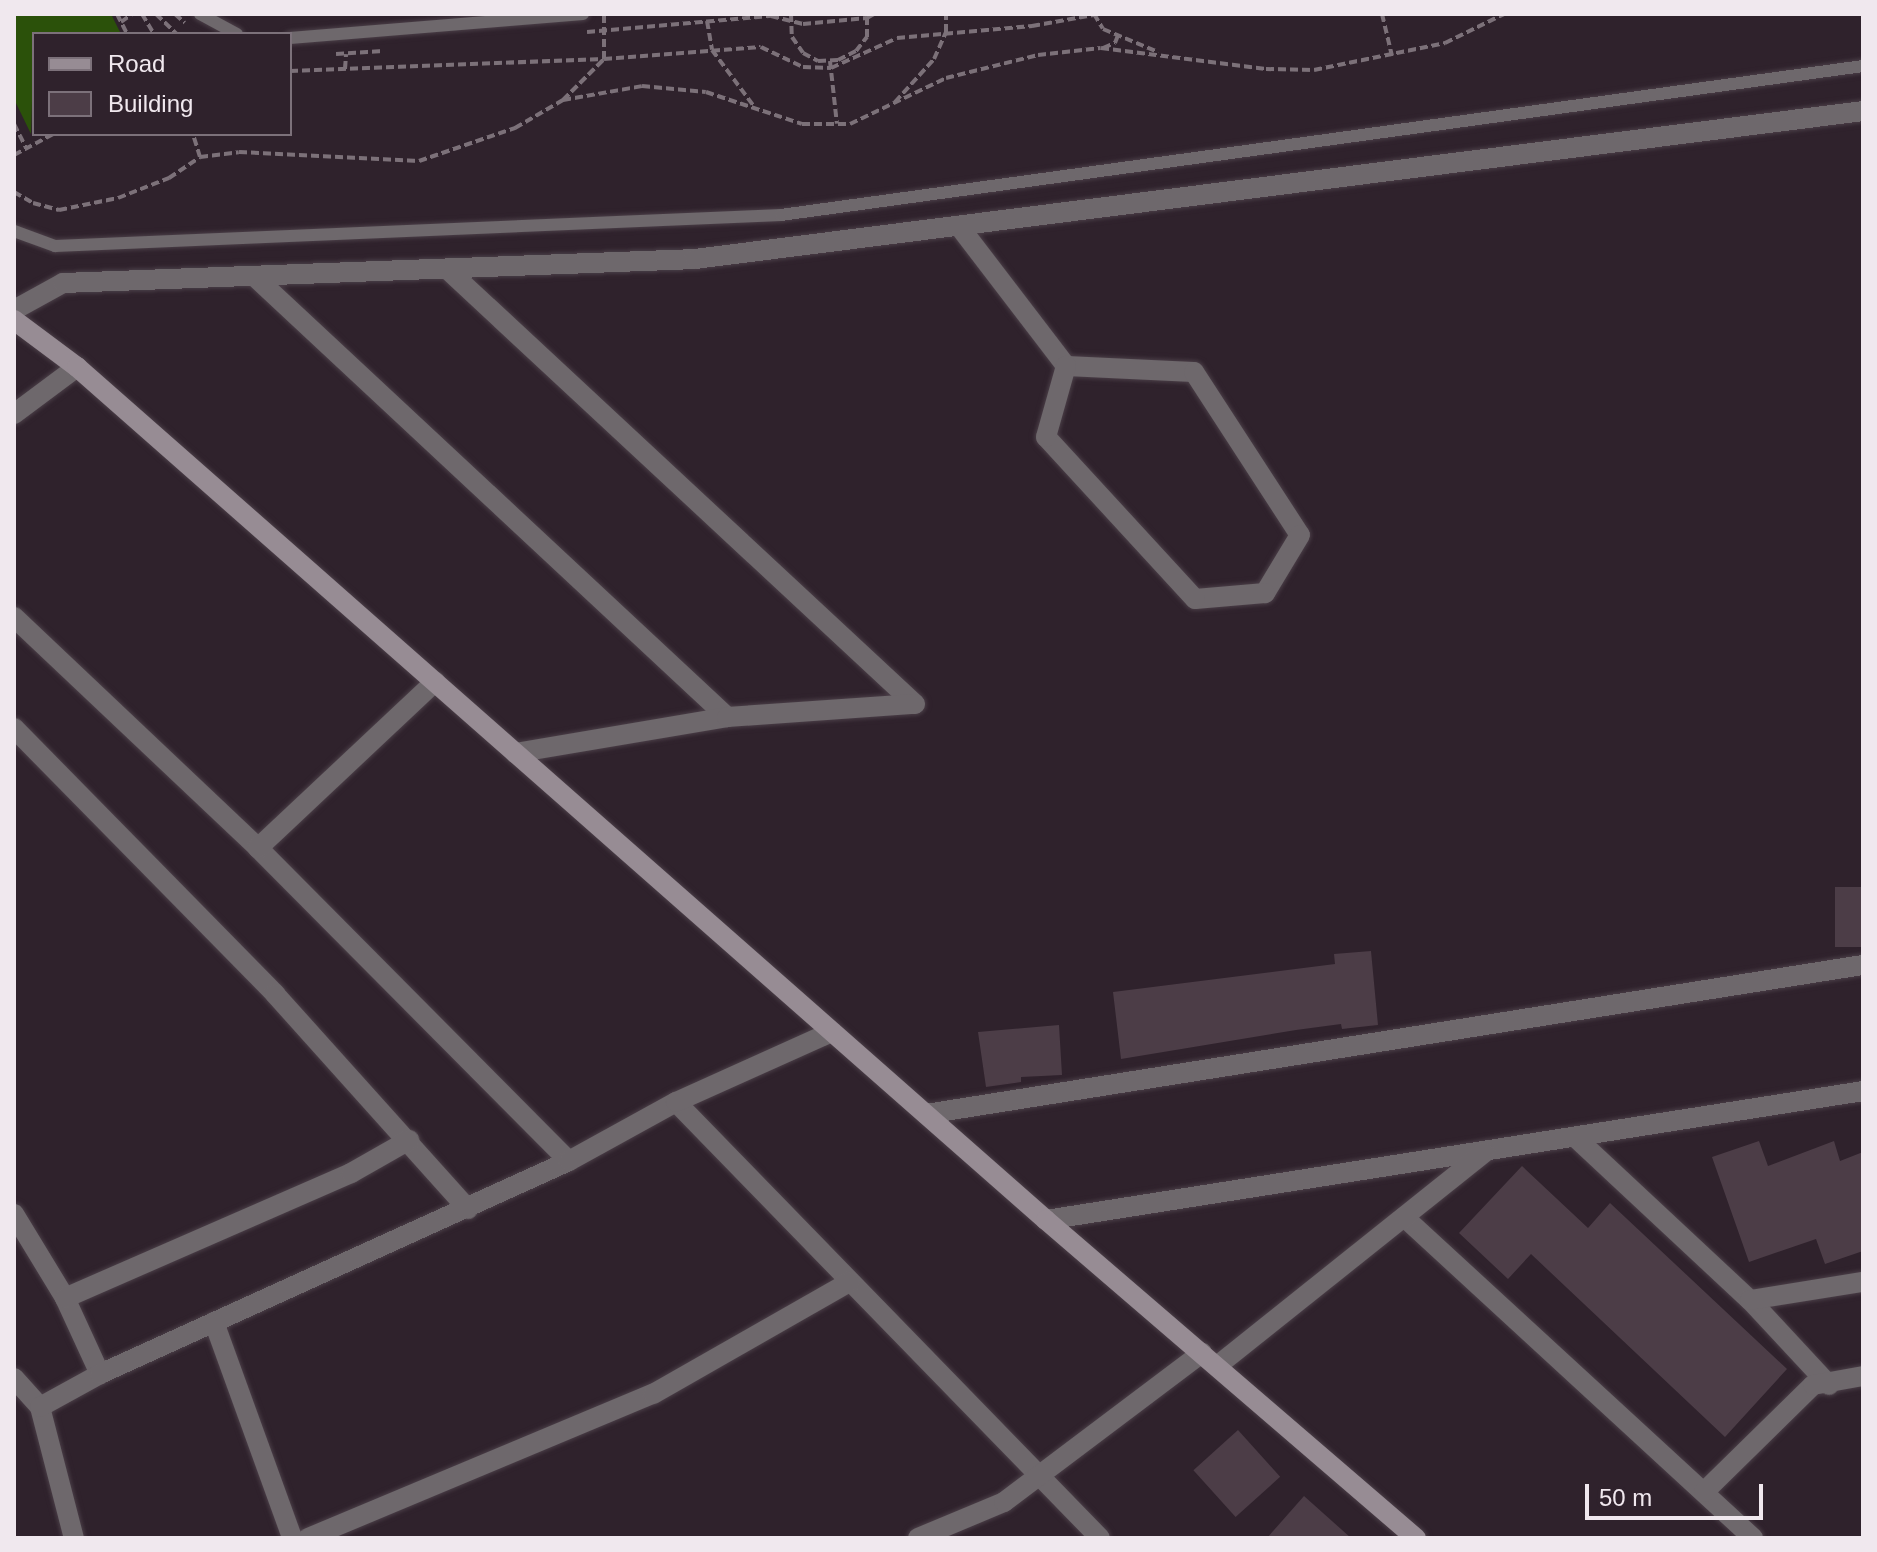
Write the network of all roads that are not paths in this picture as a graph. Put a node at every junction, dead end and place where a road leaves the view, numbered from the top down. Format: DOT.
graph roads {
  1 [pos="200,14"];
  2 [pos="583,14"];
  3 [pos="233,32"];
  4 [pos="292,38"];
  5 [pos="1863,66"];
  6 [pos="1863,111"];
  7 [pos="959,226"];
  8 [pos="14,231"];
  9 [pos="447,269"];
  10 [pos="254,276"];
  11 [pos="14,310"];
  12 [pos="14,320"];
  13 [pos="1066,366"];
  14 [pos="77,367"];
  15 [pos="14,414"];
  16 [pos="14,617"];
  17 [pos="435,682"];
  18 [pos="727,717"];
  19 [pos="14,728"];
  20 [pos="515,753"];
  21 [pos="258,848"];
  22 [pos="1863,965"];
  23 [pos="832,1032"];
  24 [pos="1863,1091"];
  25 [pos="676,1102"];
  26 [pos="926,1114"];
  27 [pos="1575,1137"];
  28 [pos="409,1140"];
  29 [pos="1487,1150"];
  30 [pos="569,1161"];
  31 [pos="468,1209"];
  32 [pos="14,1214"];
  33 [pos="1404,1217"];
  34 [pos="1046,1220"];
  35 [pos="849,1282"];
  36 [pos="1863,1282"];
  37 [pos="65,1298"];
  38 [pos="1750,1300"];
  39 [pos="214,1322"];
  40 [pos="1209,1360"];
  41 [pos="100,1374"];
  42 [pos="1863,1376"];
  43 [pos="14,1378"];
  44 [pos="1829,1385"];
  45 [pos="40,1407"];
  46 [pos="1039,1476"];
  47 [pos="1704,1492"];
  48 [pos="74,1538"];
  49 [pos="292,1538"];
  50 [pos="308,1538"];
  51 [pos="918,1538"];
  52 [pos="1100,1538"];
  53 [pos="1416,1538"];
  54 [pos="1753,1538"];
  1 -- 3 [label="lane"];
  2 -- 4 [label="lane"];
  5 -- 8 [label="lane"];
  6 -- 7 [label="street"];
  7 -- 9 [label="street"];
  7 -- 13 [label="street"];
  9 -- 10 [label="street"];
  9 -- 18 [label="street"];
  10 -- 11 [label="street"];
  10 -- 18 [label="street"];
  12 -- 14 [label="main road"];
  13 -- 13 [label="street"];
  14 -- 15 [label="street"];
  14 -- 17 [label="main road"];
  16 -- 21 [label="street"];
  17 -- 20 [label="main road"];
  17 -- 21 [label="street"];
  18 -- 20 [label="street"];
  19 -- 28 [label="street"];
  20 -- 23 [label="main road"];
  21 -- 30 [label="street"];
  22 -- 26 [label="street"];
  23 -- 25 [label="street"];
  23 -- 26 [label="main road"];
  24 -- 27 [label="street"];
  25 -- 30 [label="street"];
  25 -- 35 [label="street"];
  26 -- 34 [label="main road"];
  27 -- 29 [label="street"];
  27 -- 38 [label="street"];
  28 -- 31 [label="street"];
  28 -- 37 [label="street"];
  29 -- 33 [label="street"];
  29 -- 34 [label="street"];
  30 -- 31 [label="street"];
  31 -- 39 [label="street"];
  32 -- 37 [label="street"];
  33 -- 40 [label="street"];
  33 -- 47 [label="street"];
  34 -- 40 [label="main road"];
  35 -- 46 [label="street"];
  35 -- 50 [label="street"];
  36 -- 38 [label="street"];
  37 -- 41 [label="street"];
  38 -- 44 [label="street"];
  39 -- 41 [label="street"];
  39 -- 49 [label="street"];
  40 -- 46 [label="street"];
  40 -- 53 [label="main road"];
  41 -- 45 [label="street"];
  42 -- 44 [label="street"];
  43 -- 45 [label="street"];
  44 -- 47 [label="street"];
  45 -- 48 [label="street"];
  46 -- 51 [label="street"];
  46 -- 52 [label="street"];
  47 -- 54 [label="street"];
}
